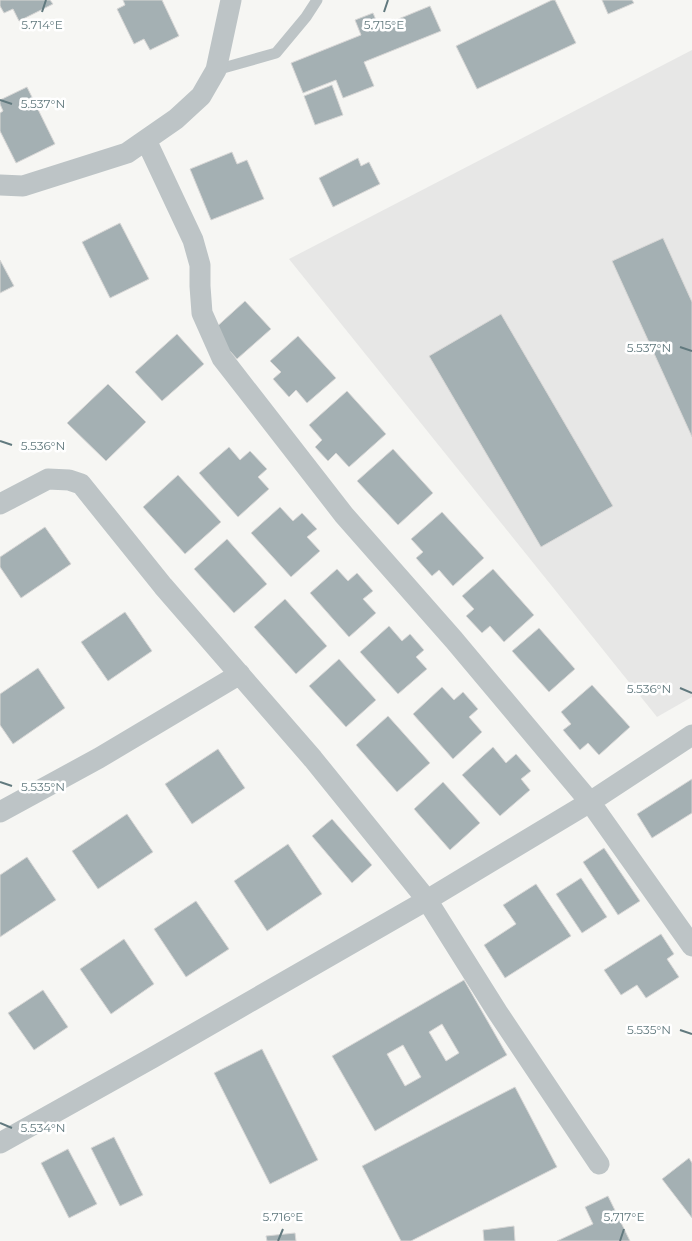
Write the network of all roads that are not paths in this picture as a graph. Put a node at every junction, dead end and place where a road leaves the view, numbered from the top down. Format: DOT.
graph roads {
  1 [pos="231,0"];
  2 [pos="317,0"];
  3 [pos="216,70"];
  4 [pos="146,140"];
  5 [pos="0,185"];
  6 [pos="0,504"];
  7 [pos="240,674"];
  8 [pos="692,735"];
  9 [pos="590,802"];
  10 [pos="0,812"];
  11 [pos="427,900"];
  12 [pos="692,946"];
  13 [pos="0,1143"];
  14 [pos="599,1164"];
  1 -- 3 [label="street"];
  2 -- 3 [label="lane"];
  3 -- 4 [label="street"];
  4 -- 5 [label="street"];
  4 -- 9 [label="street"];
  6 -- 7 [label="street"];
  7 -- 10 [label="street"];
  7 -- 11 [label="street"];
  8 -- 9 [label="street"];
  9 -- 11 [label="street"];
  9 -- 12 [label="street"];
  11 -- 13 [label="street"];
  11 -- 14 [label="street"];
}
